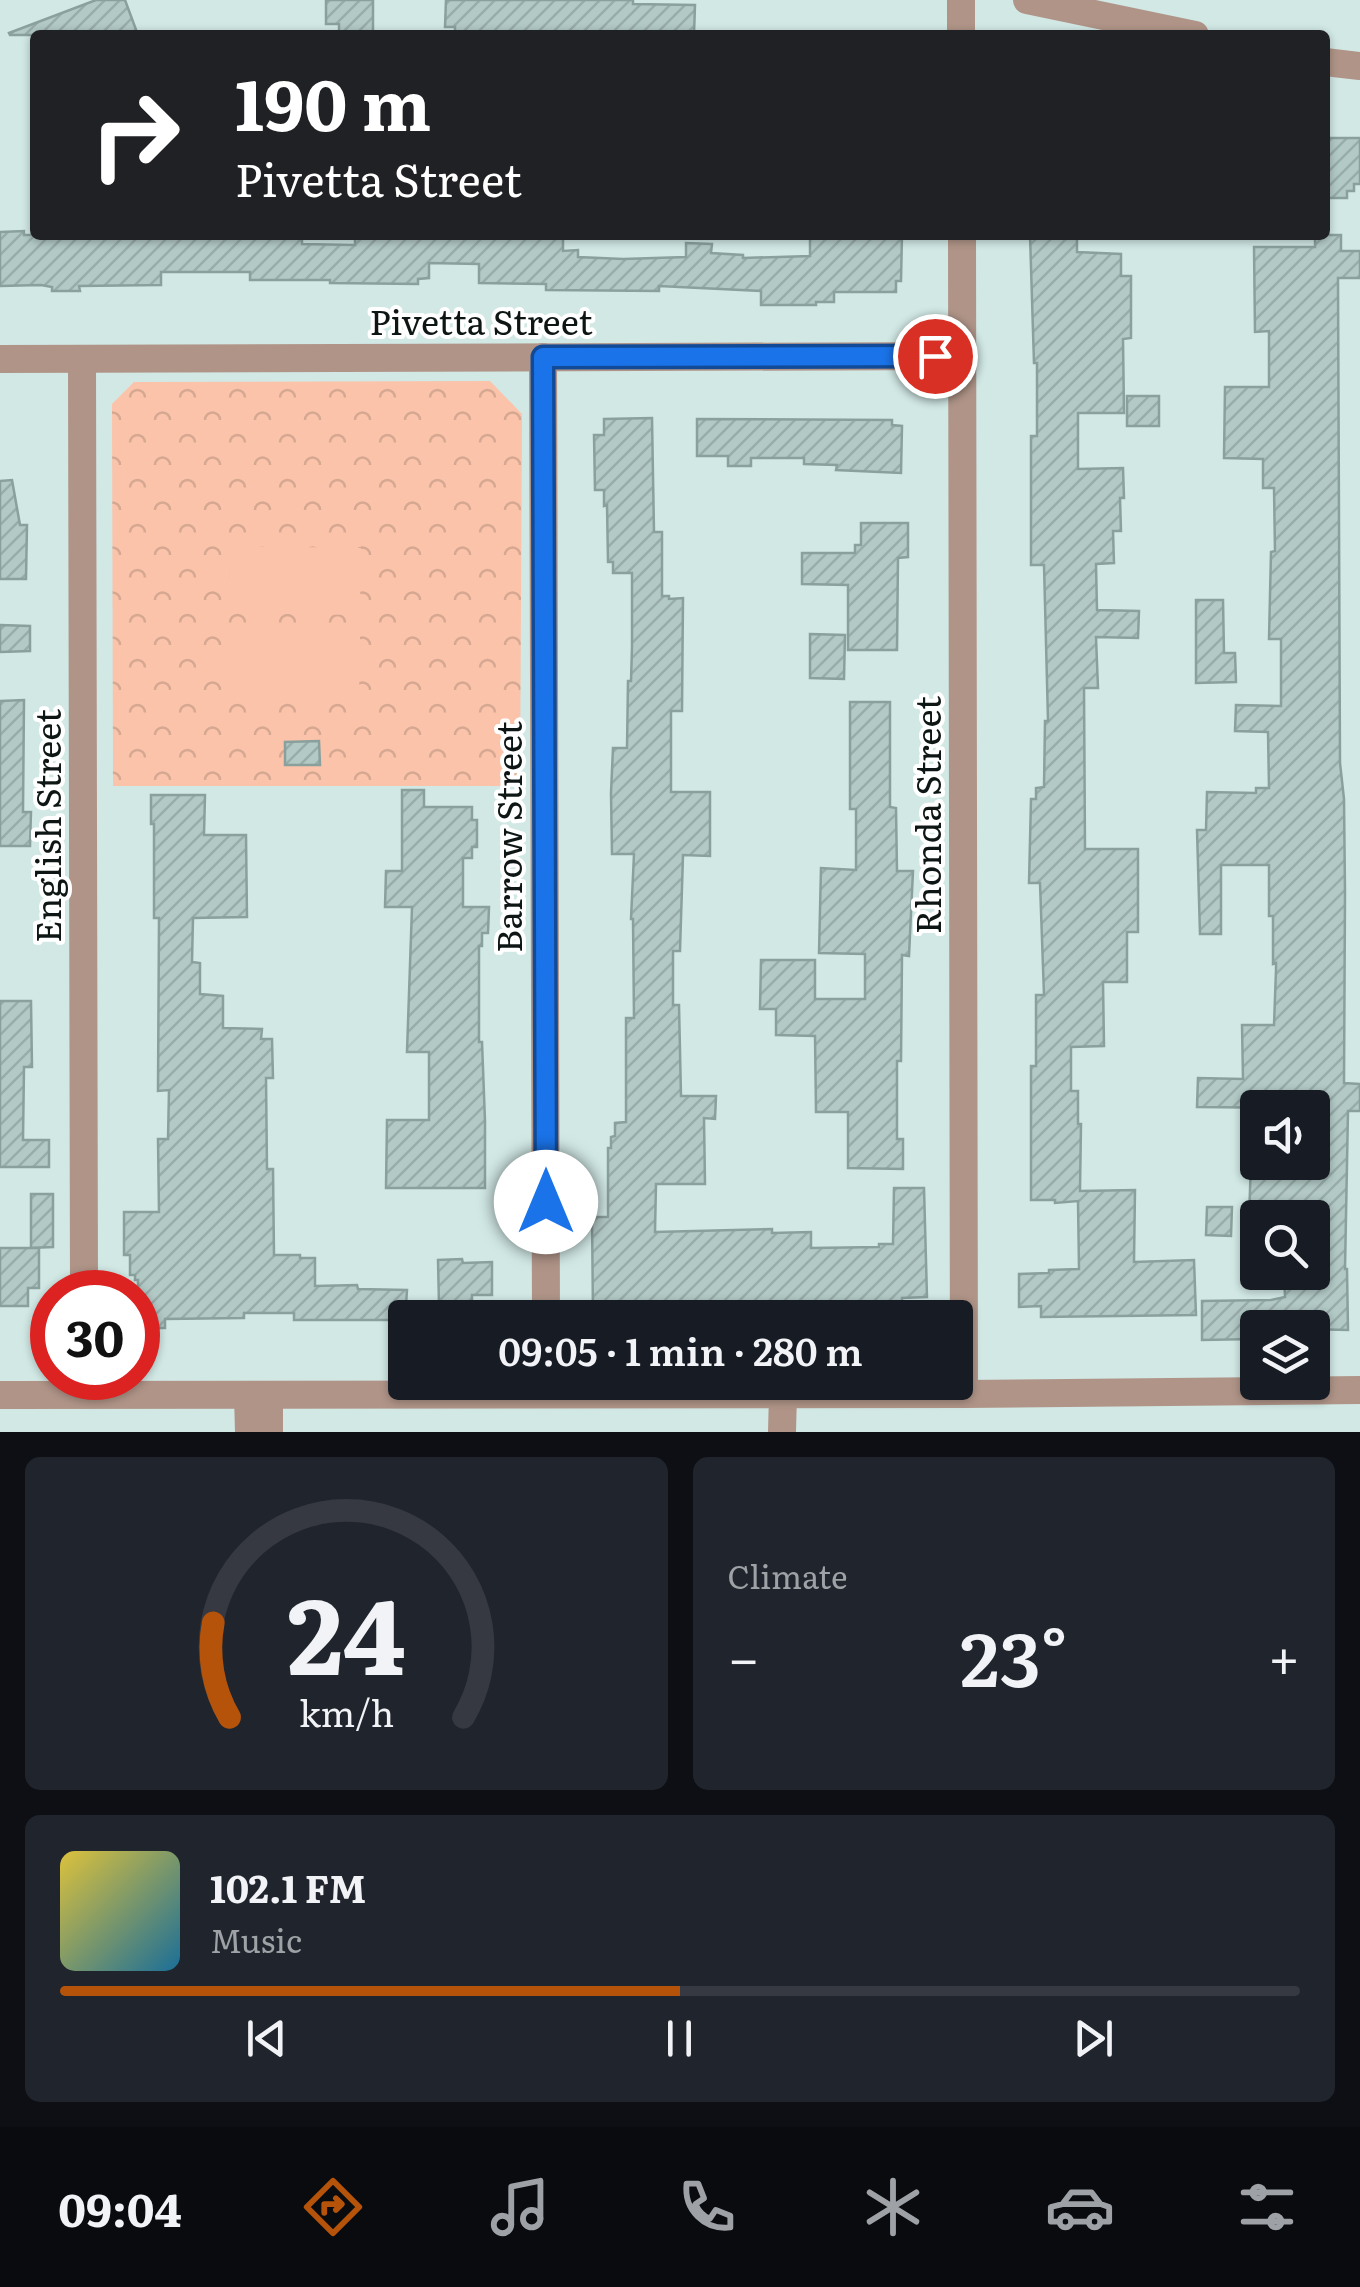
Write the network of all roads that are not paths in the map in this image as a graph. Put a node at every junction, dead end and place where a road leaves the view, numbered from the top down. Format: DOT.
graph roads {
  1 [pos="961,0"];
  2 [pos="1027,0"];
  3 [pos="961,30"];
  4 [pos="1172,30"];
  5 [pos="1330,63"];
  6 [pos="1360,66"];
  7 [pos="962,240"];
  8 [pos="962,356"];
  9 [pos="543,357"];
  10 [pos="0,358"];
  11 [pos="82,359"];
  12 [pos="84,1270"];
  13 [pos="546,1300"];
  14 [pos="964,1300"];
  15 [pos="160,1389"];
  16 [pos="1360,1390"];
  17 [pos="388,1391"];
  18 [pos="30,1392"];
  19 [pos="259,1394"];
  20 [pos="973,1394"];
  21 [pos="0,1395"];
  22 [pos="783,1400"];
  23 [pos="249,1432"];
  24 [pos="268,1432"];
  25 [pos="782,1432"];
  1 -- 3 [label="street"];
  2 -- 4 [label="street"];
  5 -- 6 [label="street"];
  7 -- 8 [label="street, Rhonda Street"];
  8 -- 9 [label="street, Pivetta Street"];
  8 -- 14 [label="street, Rhonda Street"];
  9 -- 11 [label="street, Pivetta Street"];
  9 -- 13 [label="street, Barrow Street"];
  10 -- 11 [label="street, Pivetta Street"];
  11 -- 12 [label="street, English Street"];
  15 -- 19 [label="street"];
  16 -- 20 [label="street"];
  17 -- 19 [label="street"];
  18 -- 21 [label="street"];
  19 -- 23 [label="street"];
  19 -- 24 [label="street"];
  22 -- 25 [label="street"];
}
